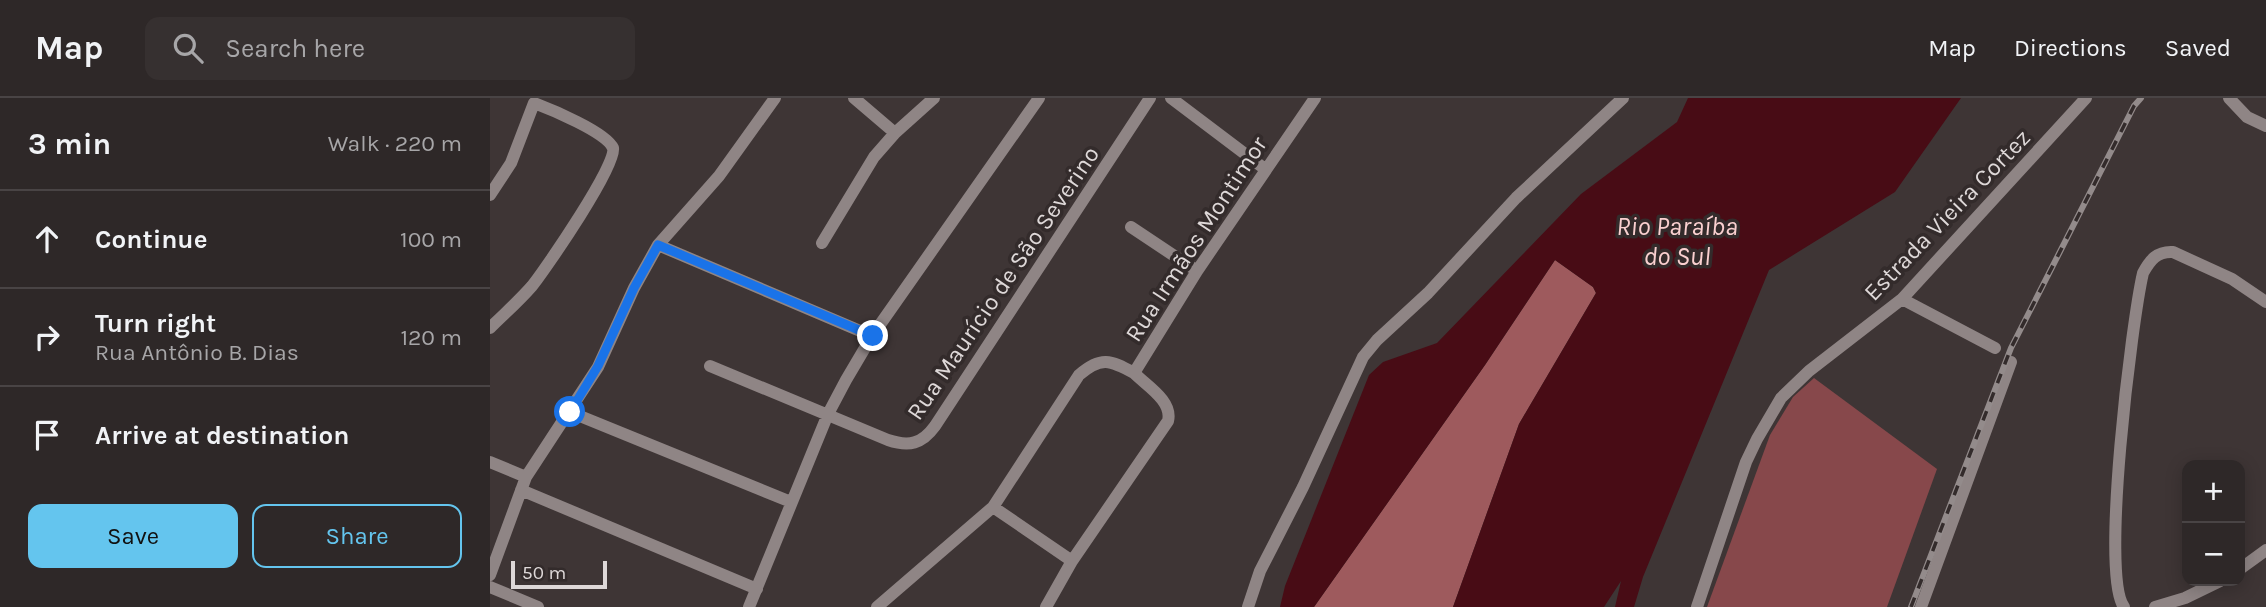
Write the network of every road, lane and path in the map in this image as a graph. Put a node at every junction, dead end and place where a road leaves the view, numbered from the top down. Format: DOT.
graph roads {
  1 [pos="775,98"];
  2 [pos="854,98"];
  3 [pos="934,98"];
  4 [pos="1039,98"];
  5 [pos="1150,98"];
  6 [pos="1171,98"];
  7 [pos="1315,98"];
  8 [pos="1623,98"];
  9 [pos="2085,98"];
  10 [pos="2229,98"];
  11 [pos="535,101"];
  12 [pos="2266,126"];
  13 [pos="895,133"];
  14 [pos="1265,169"];
  15 [pos="490,195"];
  16 [pos="1132,227"];
  17 [pos="822,243"];
  18 [pos="658,245"];
  19 [pos="1197,271"];
  20 [pos="1902,299"];
  21 [pos="2266,302"];
  22 [pos="490,328"];
  23 [pos="873,336"];
  24 [pos="1995,348"];
  25 [pos="2011,362"];
  26 [pos="710,366"];
  27 [pos="1133,373"];
  28 [pos="570,412"];
  29 [pos="828,414"];
  30 [pos="490,462"];
  31 [pos="526,477"];
  32 [pos="521,490"];
  33 [pos="791,502"];
  34 [pos="993,507"];
  35 [pos="2266,550"];
  36 [pos="1072,561"];
  37 [pos="2245,565"];
  38 [pos="490,575"];
  39 [pos="2210,586"];
  40 [pos="490,587"];
  41 [pos="757,589"];
  42 [pos="538,607"];
  43 [pos="749,607"];
  44 [pos="877,607"];
  45 [pos="1046,607"];
  46 [pos="1248,607"];
  47 [pos="1697,607"];
  48 [pos="1922,607"];
  49 [pos="2124,607"];
  50 [pos="2155,607"];
  1 -- 18 [label="street"];
  2 -- 13 [label="street"];
  3 -- 13 [label="street"];
  4 -- 23 [label="street"];
  5 -- 29 [label="street, Rua Maurício de São Severino"];
  6 -- 14 [label="street"];
  7 -- 14 [label="street, Rua Irmãos Montimor"];
  8 -- 46 [label="street"];
  9 -- 20 [label="street, Estrada Vieira Cortez"];
  10 -- 12 [label="street"];
  11 -- 15 [label="street"];
  11 -- 22 [label="street"];
  13 -- 17 [label="street"];
  14 -- 19 [label="street, Rua Irmãos Montimor"];
  16 -- 19 [label="street"];
  18 -- 23 [label="street"];
  18 -- 28 [label="street"];
  19 -- 27 [label="street, Rua Irmãos Montimor"];
  20 -- 24 [label="street"];
  20 -- 47 [label="street, Estrada Vieira Cortez"];
  21 -- 49 [label="street"];
  23 -- 29 [label="street"];
  25 -- 48 [label="street"];
  26 -- 29 [label="street, Rua Maurício de São Severino"];
  27 -- 34 [label="street, Rua Irmãos Montimor"];
  27 -- 36 [label="street"];
  28 -- 31 [label="street"];
  28 -- 33 [label="street"];
  29 -- 33 [label="street"];
  30 -- 31 [label="street"];
  31 -- 32 [label="street"];
  32 -- 38 [label="street"];
  32 -- 41 [label="street"];
  33 -- 41 [label="street"];
  34 -- 36 [label="street"];
  34 -- 44 [label="street, Rua Irmãos Montimor"];
  35 -- 37 [label="street"];
  36 -- 45 [label="street"];
  39 -- 50 [label="street"];
  40 -- 42 [label="street"];
  41 -- 43 [label="street"];
}
